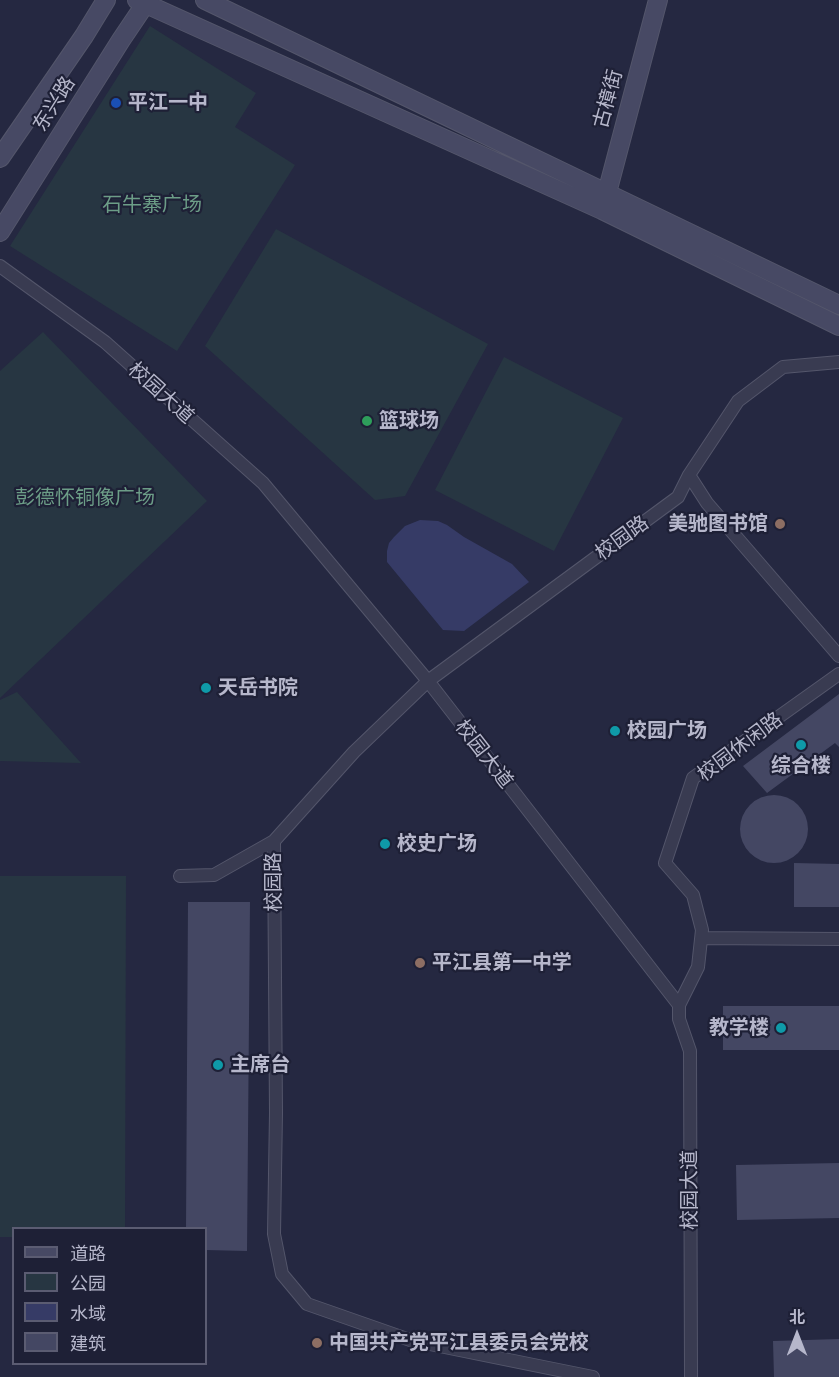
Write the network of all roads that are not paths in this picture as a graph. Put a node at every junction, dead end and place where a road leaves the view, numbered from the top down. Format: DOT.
graph roads {
  1 [pos="106,0"];
  2 [pos="205,0"];
  3 [pos="658,0"];
  4 [pos="143,1"];
  5 [pos="0,158"];
  6 [pos="604,202"];
  7 [pos="0,232"];
  8 [pos="0,266"];
  9 [pos="839,305"];
  10 [pos="839,326"];
  11 [pos="839,362"];
  12 [pos="689,475"];
  13 [pos="839,656"];
  14 [pos="839,674"];
  15 [pos="428,681"];
  16 [pos="274,841"];
  17 [pos="180,876"];
  18 [pos="702,938"];
  19 [pos="839,939"];
  20 [pos="679,1005"];
  21 [pos="593,1377"];
  22 [pos="691,1377"];
  1 -- 5 [label="street"];
  2 -- 6 [label="street"];
  3 -- 6 [label="street, 古樟街"];
  4 -- 6 [label="street"];
  4 -- 7 [label="street, 东兴路"];
  6 -- 9 [label="street"];
  6 -- 10 [label="street"];
  8 -- 15 [label="lane, 校园大道"];
  11 -- 12 [label="lane, 校园路"];
  12 -- 13 [label="lane"];
  12 -- 15 [label="lane, 校园路"];
  14 -- 18 [label="lane, 校园休闲路"];
  15 -- 16 [label="lane, 校园路"];
  15 -- 20 [label="lane, 校园大道"];
  16 -- 17 [label="lane"];
  16 -- 21 [label="lane, 校园路"];
  18 -- 19 [label="lane"];
  18 -- 20 [label="lane, 校园休闲路"];
  20 -- 22 [label="lane, 校园大道"];
}
